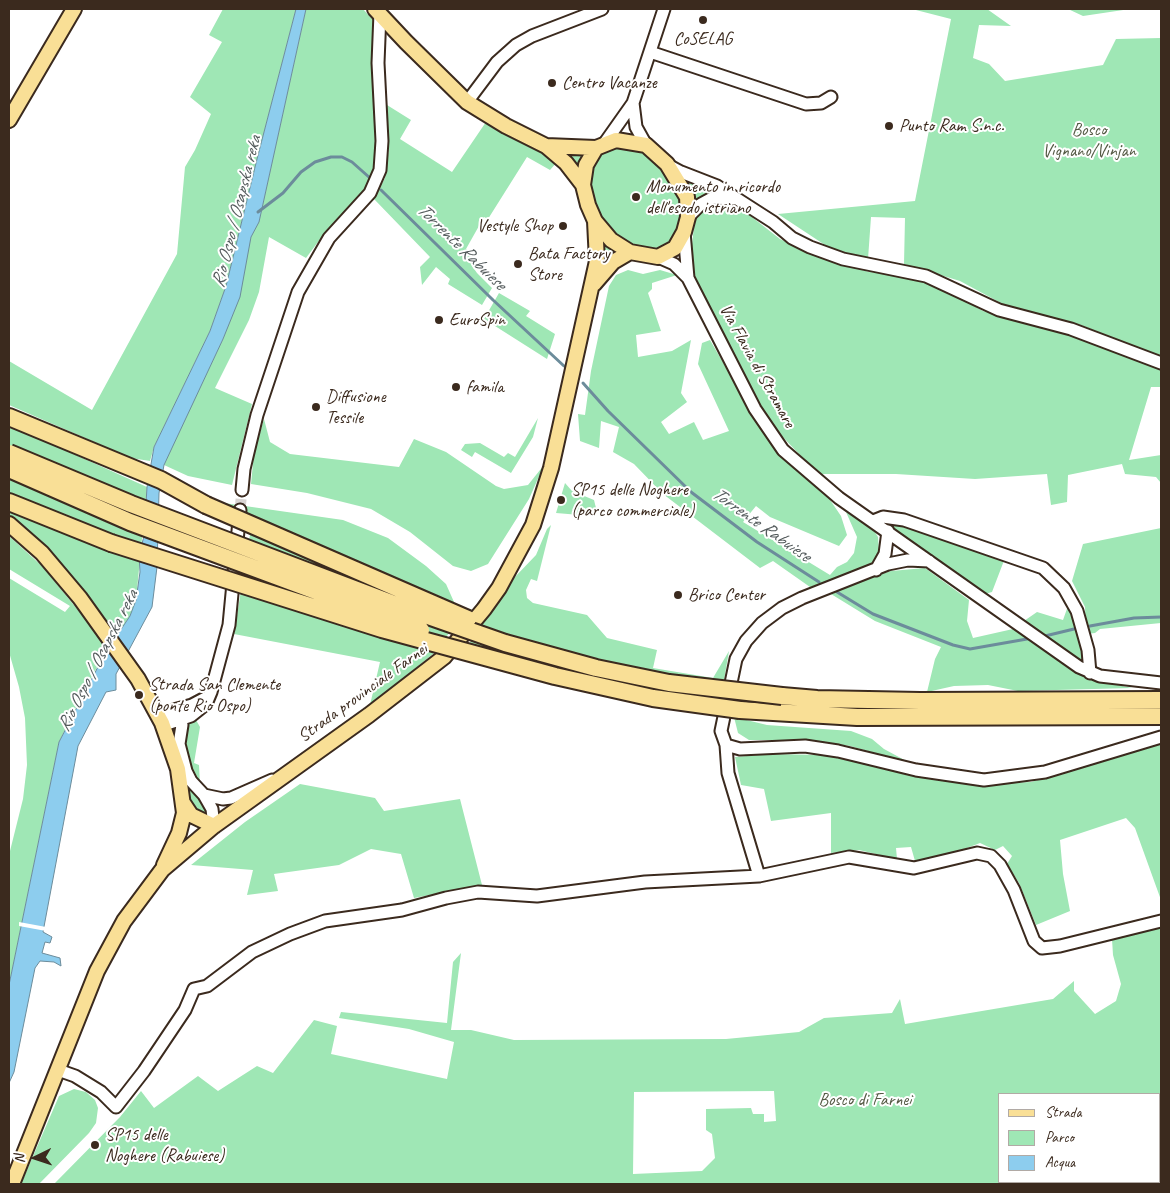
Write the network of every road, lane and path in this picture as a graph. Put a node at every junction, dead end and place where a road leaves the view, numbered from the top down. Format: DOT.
graph roads {
  1 [pos="74,9"];
  2 [pos="602,9"];
  3 [pos="664,9"];
  4 [pos="378,11"];
  5 [pos="650,52"];
  6 [pos="831,97"];
  7 [pos="466,102"];
  8 [pos="634,103"];
  9 [pos="9,120"];
  10 [pos="646,144"];
  11 [pos="546,146"];
  12 [pos="600,146"];
  13 [pos="666,164"];
  14 [pos="583,185"];
  15 [pos="740,200"];
  16 [pos="688,217"];
  17 [pos="595,221"];
  18 [pos="684,232"];
  19 [pos="630,252"];
  20 [pos="658,257"];
  21 [pos="688,278"];
  22 [pos="593,286"];
  23 [pos="1161,362"];
  24 [pos="9,417"];
  25 [pos="9,453"];
  26 [pos="9,469"];
  27 [pos="242,490"];
  28 [pos="9,502"];
  29 [pos="240,510"];
  30 [pos="873,521"];
  31 [pos="9,524"];
  32 [pos="888,531"];
  33 [pos="906,544"];
  34 [pos="885,554"];
  35 [pos="929,561"];
  36 [pos="897,562"];
  37 [pos="876,570"];
  38 [pos="545,654"];
  39 [pos="1090,673"];
  40 [pos="555,676"];
  41 [pos="1161,683"];
  42 [pos="209,696"];
  43 [pos="1161,700"];
  44 [pos="176,708"];
  45 [pos="1161,716"];
  46 [pos="182,720"];
  47 [pos="162,723"];
  48 [pos="1161,737"];
  49 [pos="726,745"];
  50 [pos="280,776"];
  51 [pos="204,795"];
  52 [pos="183,803"];
  53 [pos="214,826"];
  54 [pos="162,870"];
  55 [pos="759,876"];
  56 [pos="1161,921"];
  57 [pos="58,1070"];
  58 [pos="12,1184"];
  1 -- 9 [label="main road"];
  2 -- 7 [label="street"];
  3 -- 5 [label="street"];
  4 -- 7 [label="main road, Via Flavia di Stramare"];
  4 -- 27 [label="street"];
  5 -- 6 [label="street"];
  5 -- 8 [label="street"];
  7 -- 11 [label="main road, Via Flavia di Stramare"];
  8 -- 10 [label="street"];
  8 -- 12 [label="street"];
  10 -- 12 [label="main road, Via Flavia di Stramare"];
  10 -- 13 [label="main road, Via Flavia di Stramare"];
  11 -- 12 [label="main road, Via Flavia di Stramare"];
  11 -- 14 [label="main road, Via Flavia di Stramare"];
  12 -- 14 [label="main road, Via Flavia di Stramare"];
  13 -- 15 [label="street"];
  13 -- 16 [label="main road, Via Flavia di Stramare"];
  14 -- 17 [label="main road, Via Flavia di Stramare"];
  15 -- 16 [label="street"];
  15 -- 23 [label="street"];
  16 -- 18 [label="main road, Via Flavia di Stramare"];
  17 -- 19 [label="main road, Via Flavia di Stramare"];
  17 -- 22 [label="main road, Strada provinciale Farnei"];
  18 -- 20 [label="main road, Via Flavia di Stramare"];
  18 -- 21 [label="street, Via Flavia di Stramare"];
  19 -- 20 [label="main road, Via Flavia di Stramare"];
  19 -- 22 [label="main road, Strada provinciale Farnei"];
  20 -- 21 [label="street, Via Flavia di Stramare"];
  21 -- 30 [label="street, Via Flavia di Stramare"];
  22 -- 50 [label="main road, Strada provinciale Farnei"];
  24 -- 38 [label="highway, bridge"];
  25 -- 38 [label="highway, bridge"];
  26 -- 40 [label="highway, bridge"];
  28 -- 40 [label="highway, bridge"];
  29 -- 42 [label="street"];
  30 -- 32 [label="street, Via Flavia di Stramare"];
  30 -- 39 [label="street"];
  31 -- 47 [label="main road"];
  32 -- 33 [label="street, Via Flavia di Stramare"];
  32 -- 34 [label="street"];
  33 -- 34 [label="street"];
  33 -- 35 [label="street, Via Flavia di Stramare"];
  33 -- 36 [label="street"];
  34 -- 37 [label="street"];
  35 -- 36 [label="street"];
  35 -- 39 [label="street, Via Flavia di Stramare"];
  36 -- 37 [label="street"];
  37 -- 49 [label="street"];
  38 -- 43 [label="highway, bridge"];
  39 -- 41 [label="street, Via Flavia di Stramare"];
  40 -- 45 [label="highway, bridge"];
  42 -- 44 [label="street"];
  42 -- 46 [label="street"];
  44 -- 46 [label="street"];
  44 -- 47 [label="street"];
  46 -- 47 [label="street"];
  46 -- 51 [label="street"];
  47 -- 52 [label="main road"];
  48 -- 49 [label="street"];
  49 -- 55 [label="street"];
  50 -- 51 [label="street"];
  50 -- 53 [label="main road, Strada provinciale Farnei"];
  51 -- 53 [label="street"];
  52 -- 53 [label="main road"];
  52 -- 54 [label="main road"];
  53 -- 54 [label="main road, Strada provinciale Farnei"];
  54 -- 57 [label="main road, Strada provinciale Farnei"];
  55 -- 56 [label="street"];
  55 -- 57 [label="street"];
  57 -- 58 [label="main road, Strada provinciale Farnei"];
}
